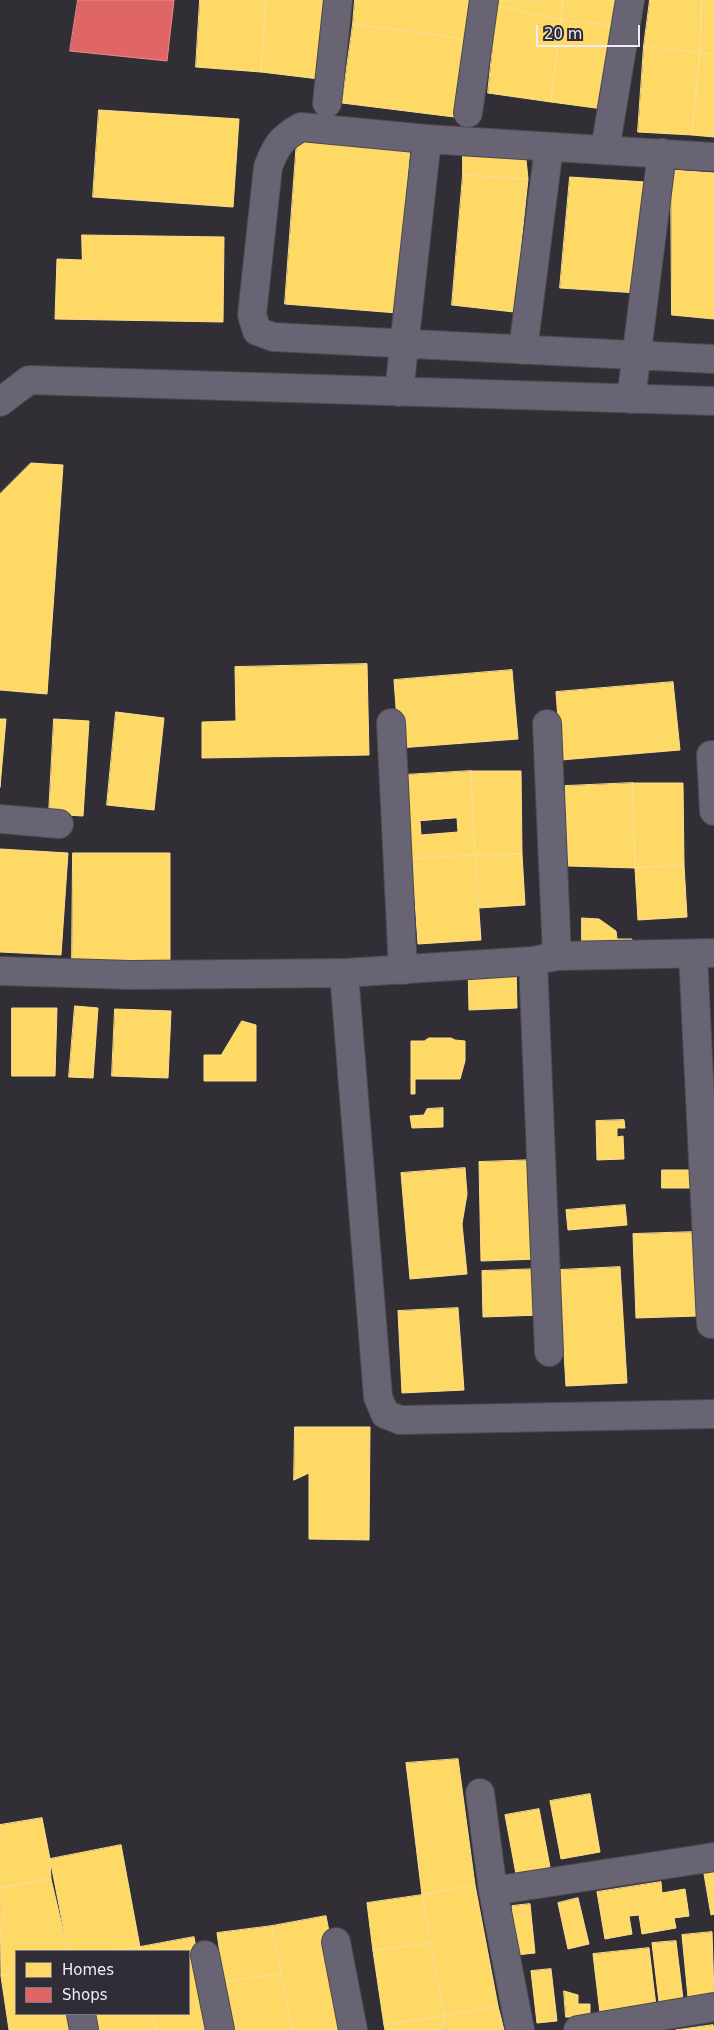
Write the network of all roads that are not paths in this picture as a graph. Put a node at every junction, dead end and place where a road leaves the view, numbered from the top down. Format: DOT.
graph roads {
  1 [pos="338,0"];
  2 [pos="484,0"];
  3 [pos="630,0"];
  4 [pos="327,103"];
  5 [pos="468,113"];
  6 [pos="427,139"];
  7 [pos="549,147"];
  8 [pos="605,150"];
  9 [pos="662,154"];
  10 [pos="714,157"];
  11 [pos="405,344"];
  12 [pos="523,350"];
  13 [pos="636,356"];
  14 [pos="714,359"];
  15 [pos="400,392"];
  16 [pos="631,399"];
  17 [pos="714,401"];
  18 [pos="0,402"];
  19 [pos="391,723"];
  20 [pos="547,724"];
  21 [pos="711,754"];
  22 [pos="714,811"];
  23 [pos="0,820"];
  24 [pos="59,824"];
  25 [pos="703,954"];
  26 [pos="545,958"];
  27 [pos="403,970"];
  28 [pos="0,971"];
  29 [pos="344,973"];
  30 [pos="711,1324"];
  31 [pos="549,1352"];
  32 [pos="714,1414"];
  33 [pos="480,1794"];
  34 [pos="714,1857"];
  35 [pos="493,1891"];
  36 [pos="336,1942"];
  37 [pos="205,1955"];
  38 [pos="714,2006"];
  39 [pos="81,2015"];
  40 [pos="84,2030"];
  41 [pos="220,2030"];
  42 [pos="353,2030"];
  43 [pos="520,2030"];
  44 [pos="578,2030"];
  1 -- 4 [label="street"];
  2 -- 5 [label="street"];
  3 -- 8 [label="street"];
  6 -- 7 [label="street"];
  6 -- 11 [label="street"];
  6 -- 11 [label="street"];
  7 -- 8 [label="street"];
  7 -- 12 [label="street"];
  8 -- 9 [label="street"];
  9 -- 10 [label="street"];
  9 -- 13 [label="street"];
  11 -- 12 [label="street"];
  11 -- 15 [label="street"];
  12 -- 13 [label="street"];
  13 -- 14 [label="street"];
  13 -- 16 [label="street"];
  15 -- 16 [label="street"];
  15 -- 18 [label="street"];
  16 -- 17 [label="street"];
  19 -- 27 [label="street"];
  20 -- 26 [label="street"];
  21 -- 22 [label="street"];
  23 -- 24 [label="street"];
  25 -- 26 [label="street"];
  25 -- 30 [label="street"];
  26 -- 27 [label="street"];
  26 -- 31 [label="street"];
  27 -- 29 [label="street"];
  28 -- 29 [label="street"];
  29 -- 32 [label="street"];
  33 -- 35 [label="street"];
  34 -- 35 [label="street"];
  35 -- 43 [label="street"];
  36 -- 42 [label="street"];
  37 -- 41 [label="street"];
  38 -- 44 [label="street"];
  39 -- 40 [label="street"];
}
